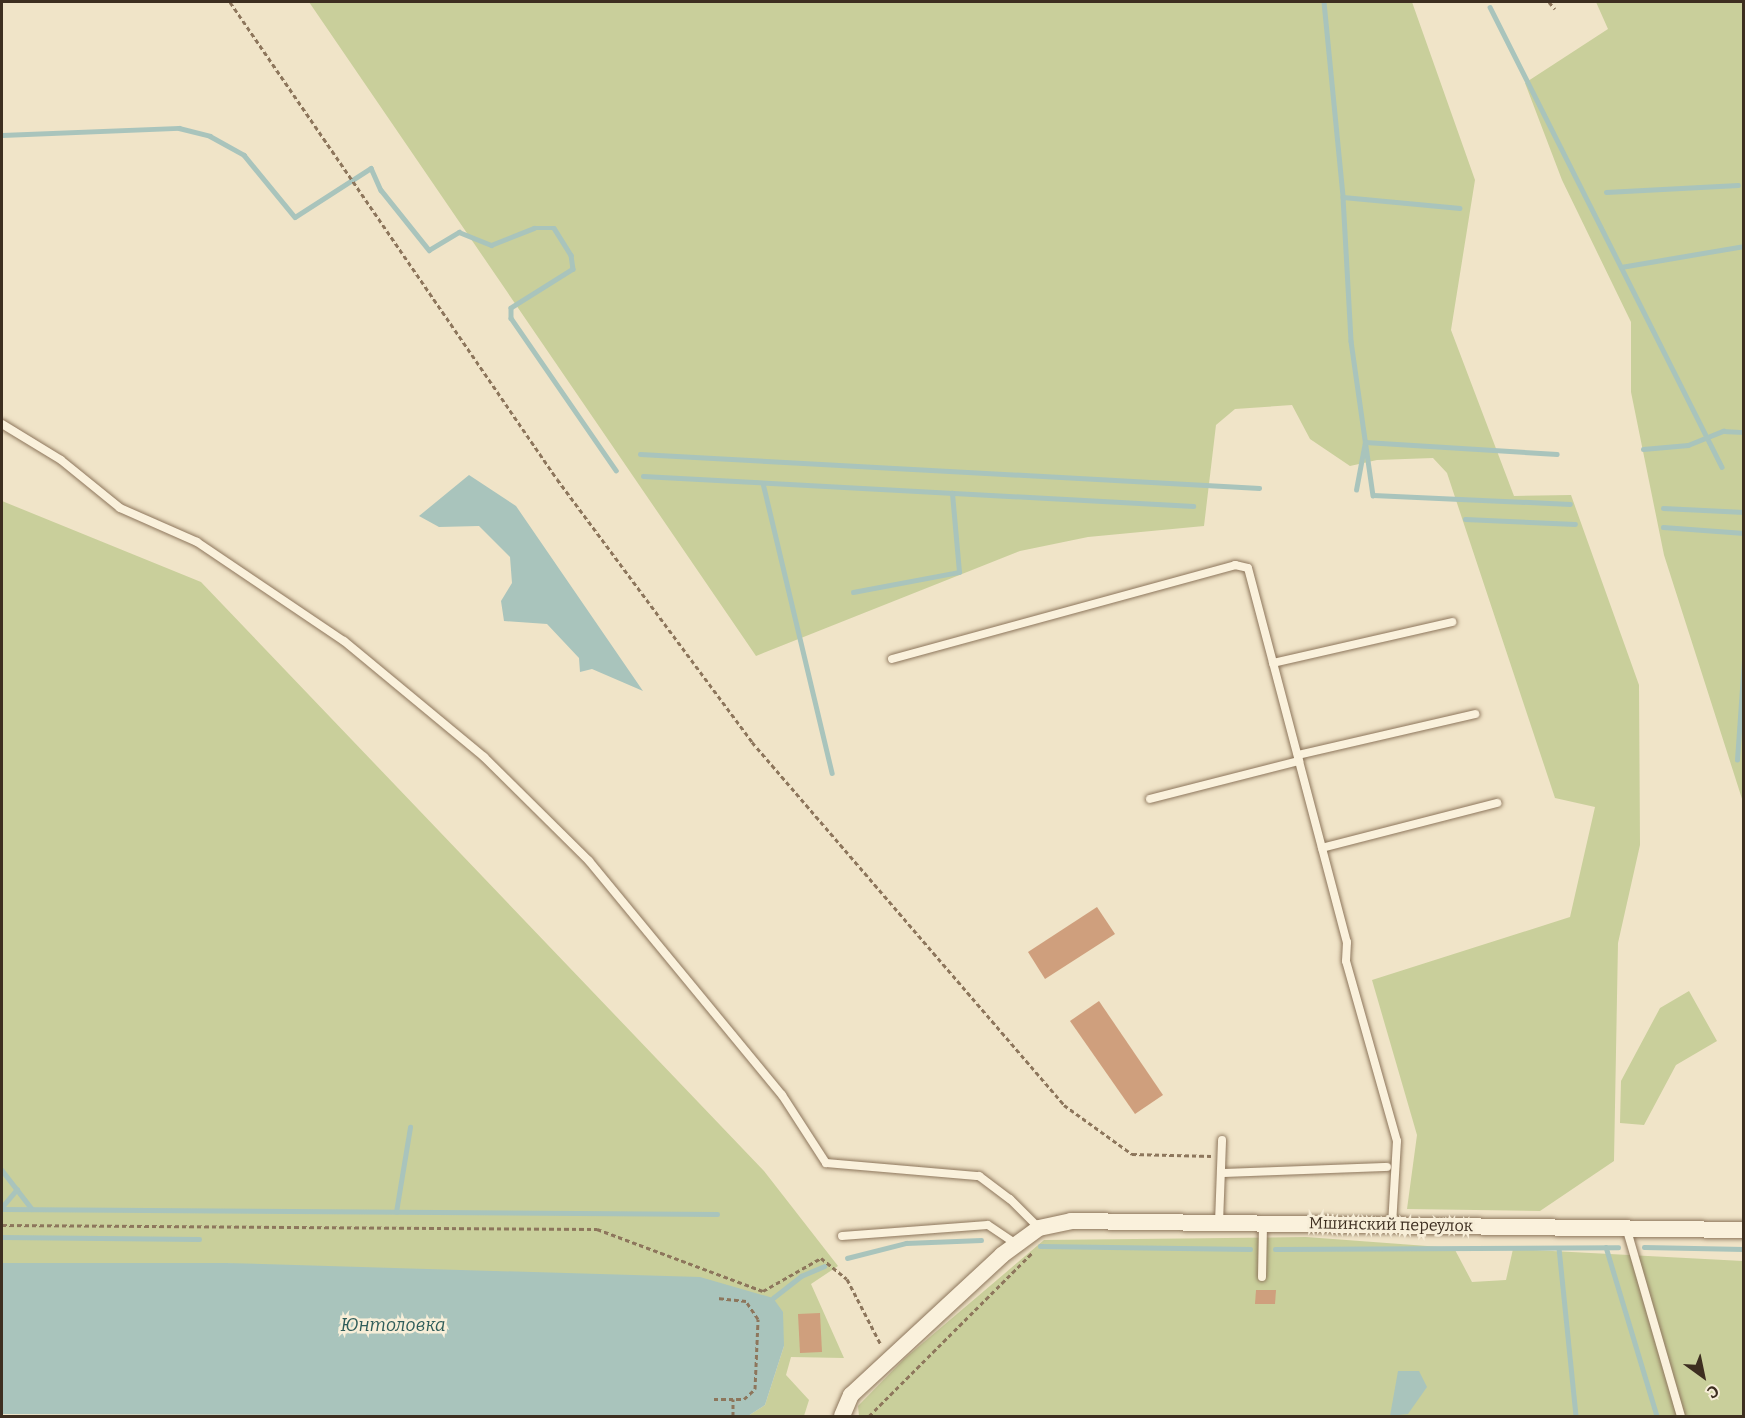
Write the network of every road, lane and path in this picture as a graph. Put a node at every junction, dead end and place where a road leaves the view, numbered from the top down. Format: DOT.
graph roads {
  1 [pos="230,2"];
  2 [pos="1549,2"];
  3 [pos="1555,9"];
  4 [pos="2,424"];
  5 [pos="1452,622"];
  6 [pos="892,659"];
  7 [pos="1273,663"];
  8 [pos="1475,714"];
  9 [pos="1298,758"];
  10 [pos="1150,798"];
  11 [pos="1497,803"];
  12 [pos="1322,848"];
  13 [pos="1222,1140"];
  14 [pos="1221,1157"];
  15 [pos="1387,1167"];
  16 [pos="1221,1173"];
  17 [pos="1219,1223"];
  18 [pos="1263,1223"];
  19 [pos="2,1225"];
  20 [pos="1392,1225"];
  21 [pos="1626,1227"];
  22 [pos="1743,1230"];
  23 [pos="842,1236"];
  24 [pos="1028,1236"];
  25 [pos="1262,1277"];
  26 [pos="717,1298"];
  27 [pos="885,1352"];
  28 [pos="714,1399"];
  29 [pos="733,1399"];
  30 [pos="733,1416"];
  31 [pos="842,1416"];
  32 [pos="869,1416"];
  33 [pos="1681,1416"];
  1 -- 14 [label="path"];
  2 -- 3 [label="path"];
  4 -- 24 [label="lane"];
  5 -- 7 [label="lane"];
  6 -- 7 [label="lane"];
  7 -- 9 [label="lane"];
  8 -- 9 [label="lane"];
  9 -- 10 [label="lane"];
  9 -- 12 [label="lane"];
  11 -- 12 [label="lane"];
  12 -- 20 [label="lane"];
  13 -- 14 [label="lane"];
  14 -- 16 [label="lane"];
  15 -- 16 [label="lane"];
  16 -- 17 [label="lane"];
  17 -- 18 [label="street, Мшинский переулок"];
  17 -- 24 [label="street, Мшинский переулок"];
  18 -- 20 [label="street, Мшинский переулок"];
  18 -- 25 [label="lane"];
  19 -- 27 [label="path"];
  20 -- 21 [label="street, Мшинский переулок"];
  21 -- 22 [label="street, Мшинский переулок"];
  21 -- 33 [label="lane"];
  23 -- 24 [label="lane"];
  24 -- 31 [label="street"];
  24 -- 32 [label="path"];
  26 -- 29 [label="path"];
  28 -- 29 [label="path"];
  29 -- 30 [label="path"];
}
